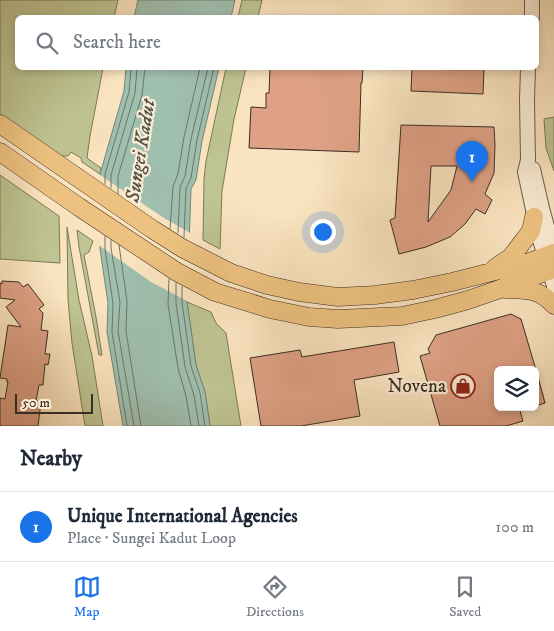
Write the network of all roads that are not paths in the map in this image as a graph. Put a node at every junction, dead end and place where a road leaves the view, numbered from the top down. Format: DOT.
graph roads {
  1 [pos="532,0"];
  2 [pos="532,15"];
  3 [pos="528,70"];
  4 [pos="0,124"];
  5 [pos="0,152"];
  6 [pos="528,160"];
  7 [pos="534,217"];
  8 [pos="551,264"];
  9 [pos="490,272"];
  10 [pos="500,289"];
  11 [pos="554,304"];
  1 -- 2 [label="street"];
  3 -- 6 [label="street"];
  4 -- 9 [label="main road"];
  5 -- 10 [label="main road"];
  6 -- 7 [label="street"];
  6 -- 8 [label="street"];
  7 -- 8 [label="street"];
  7 -- 9 [label="main road"];
  8 -- 9 [label="main road"];
  8 -- 10 [label="main road"];
  10 -- 11 [label="main road"];
}
